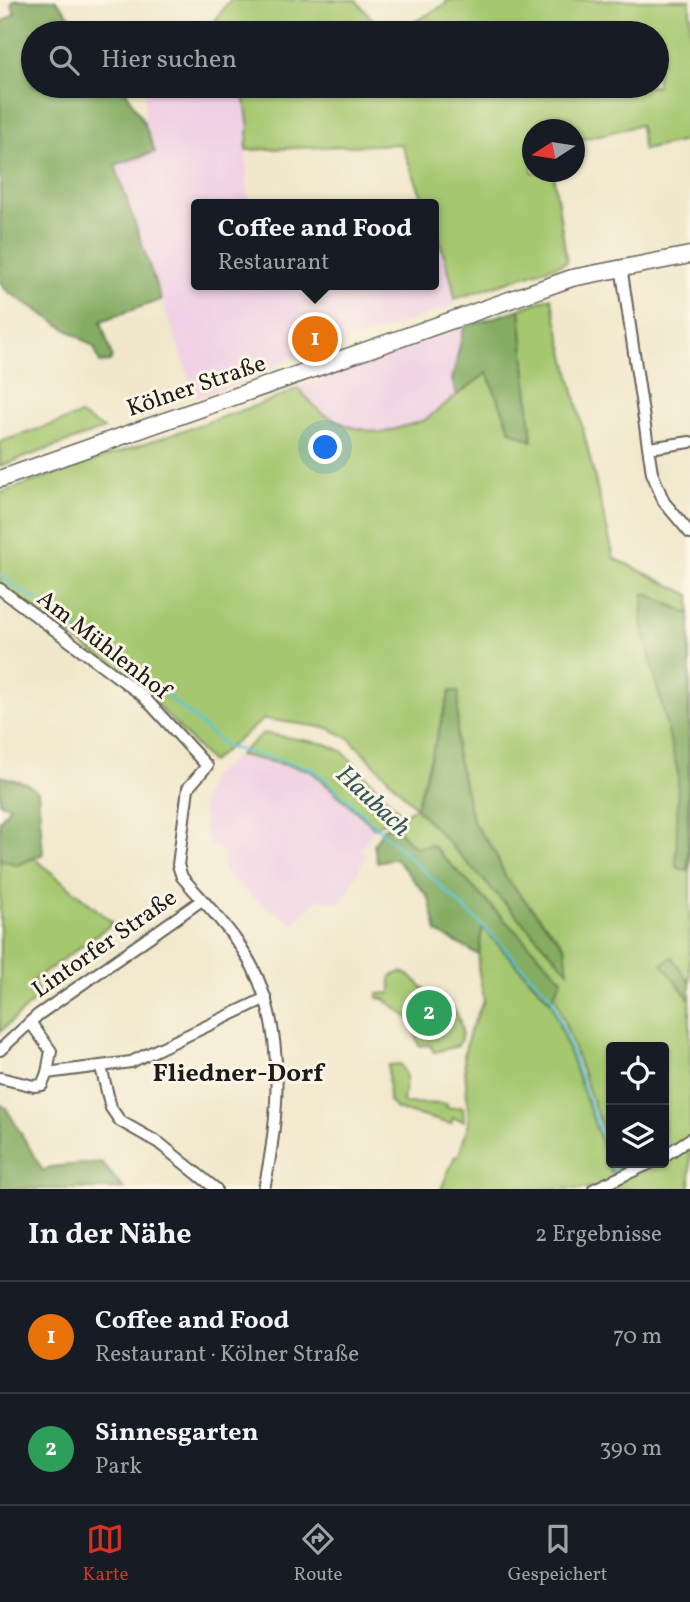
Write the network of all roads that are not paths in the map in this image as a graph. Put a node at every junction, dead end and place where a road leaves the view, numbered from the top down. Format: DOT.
graph roads {
  1 [pos="690,255"];
  2 [pos="621,266"];
  3 [pos="690,442"];
  4 [pos="649,448"];
  5 [pos="0,479"];
  6 [pos="690,533"];
  7 [pos="0,589"];
  8 [pos="202,900"];
  9 [pos="266,998"];
  10 [pos="30,1022"];
  11 [pos="0,1050"];
  12 [pos="101,1067"];
  13 [pos="47,1073"];
  14 [pos="0,1078"];
  15 [pos="690,1139"];
  16 [pos="669,1153"];
  17 [pos="641,1168"];
  18 [pos="216,1189"];
  19 [pos="264,1189"];
  20 [pos="594,1189"];
  1 -- 2 [label="main road, Kölner Straße"];
  2 -- 4 [label="street"];
  2 -- 5 [label="main road, Kölner Straße"];
  3 -- 4 [label="street"];
  4 -- 6 [label="street"];
  7 -- 8 [label="street, Am Mühlenhof"];
  8 -- 9 [label="street, Am Mühlenhof"];
  8 -- 10 [label="street, Lintorfer Straße"];
  9 -- 12 [label="street"];
  9 -- 19 [label="street, Am Mühlenhof"];
  10 -- 11 [label="street, Lintorfer Straße"];
  10 -- 13 [label="street"];
  12 -- 13 [label="street"];
  12 -- 18 [label="street"];
  13 -- 14 [label="street"];
  15 -- 16 [label="street"];
  17 -- 20 [label="street"];
}
